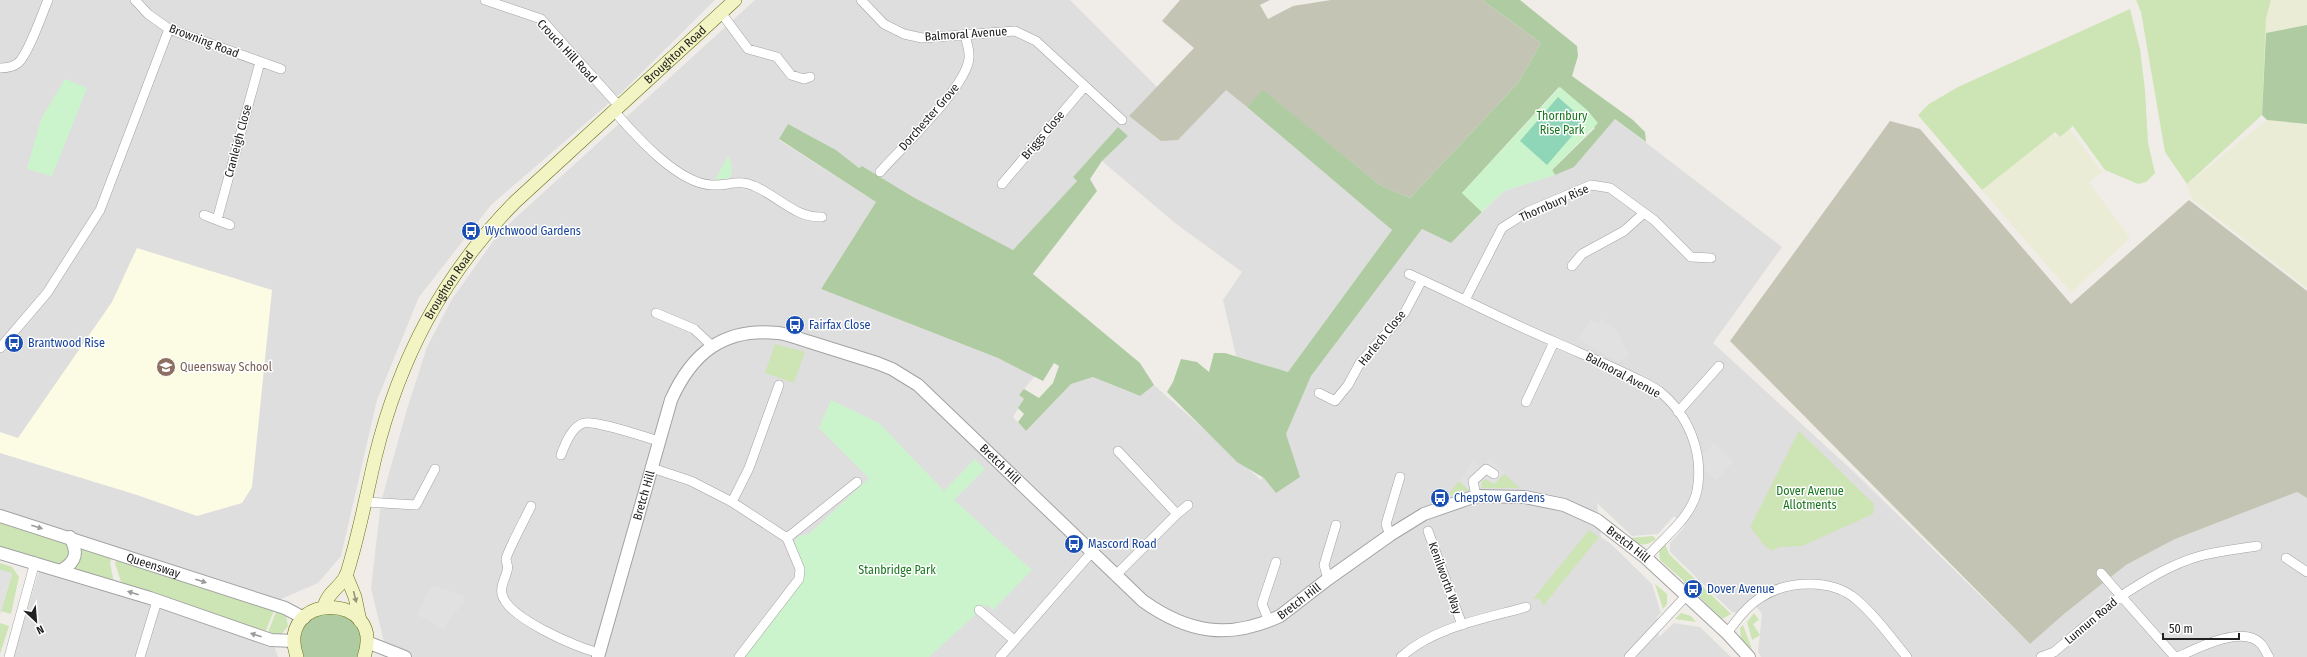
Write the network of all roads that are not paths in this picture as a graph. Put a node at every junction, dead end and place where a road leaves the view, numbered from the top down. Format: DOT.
graph roads {
  1 [pos="48,0"];
  2 [pos="135,0"];
  3 [pos="485,0"];
  4 [pos="734,0"];
  5 [pos="861,0"];
  6 [pos="722,14"];
  7 [pos="169,29"];
  8 [pos="965,34"];
  9 [pos="260,62"];
  10 [pos="0,68"];
  11 [pos="281,69"];
  12 [pos="810,77"];
  13 [pos="1085,86"];
  14 [pos="616,109"];
  15 [pos="1122,120"];
  16 [pos="880,172"];
  17 [pos="1002,184"];
  18 [pos="1644,213"];
  19 [pos="204,215"];
  20 [pos="822,217"];
  21 [pos="217,220"];
  22 [pos="230,225"];
  23 [pos="1711,258"];
  24 [pos="1572,266"];
  25 [pos="1409,274"];
  26 [pos="1422,280"];
  27 [pos="1464,300"];
  28 [pos="656,313"];
  29 [pos="1554,342"];
  30 [pos="711,345"];
  31 [pos="0,348"];
  32 [pos="1720,366"];
  33 [pos="779,385"];
  34 [pos="1319,393"];
  35 [pos="1526,402"];
  36 [pos="1678,412"];
  37 [pos="659,441"];
  38 [pos="1118,451"];
  39 [pos="560,455"];
  40 [pos="652,468"];
  41 [pos="435,469"];
  42 [pos="1494,474"];
  43 [pos="1400,477"];
  44 [pos="857,482"];
  45 [pos="1476,496"];
  46 [pos="366,502"];
  47 [pos="732,502"];
  48 [pos="1188,504"];
  49 [pos="531,506"];
  50 [pos="1177,514"];
  51 [pos="0,516"];
  52 [pos="1336,525"];
  53 [pos="1428,531"];
  54 [pos="1390,535"];
  55 [pos="70,537"];
  56 [pos="787,538"];
  57 [pos="2257,546"];
  58 [pos="1092,552"];
  59 [pos="0,553"];
  60 [pos="1646,558"];
  61 [pos="2286,558"];
  62 [pos="35,562"];
  63 [pos="1276,562"];
  64 [pos="62,570"];
  65 [pos="2101,572"];
  66 [pos="2307,572"];
  67 [pos="346,575"];
  68 [pos="1115,576"];
  69 [pos="1328,579"];
  70 [pos="1686,596"];
  71 [pos="2121,596"];
  72 [pos="157,601"];
  73 [pos="1526,606"];
  74 [pos="324,607"];
  75 [pos="979,610"];
  76 [pos="304,618"];
  77 [pos="360,621"];
  78 [pos="1269,621"];
  79 [pos="1462,625"];
  80 [pos="1727,633"];
  81 [pos="1014,640"];
  82 [pos="294,641"];
  83 [pos="367,642"];
  84 [pos="598,655"];
  85 [pos="9,657"];
  86 [pos="140,657"];
  87 [pos="298,657"];
  88 [pos="364,657"];
  89 [pos="405,657"];
  90 [pos="739,657"];
  91 [pos="1000,657"];
  92 [pos="1401,657"];
  93 [pos="1629,657"];
  94 [pos="1749,657"];
  95 [pos="1907,657"];
  96 [pos="2041,657"];
  97 [pos="2177,657"];
  98 [pos="2269,657"];
  1 -- 10 [label="street"];
  2 -- 7 [label="street, Browning Road"];
  3 -- 14 [label="street, Crouch Hill Road"];
  4 -- 6 [label="main road, Broughton Road"];
  5 -- 8 [label="street, Balmoral Avenue"];
  6 -- 12 [label="street"];
  6 -- 14 [label="main road, Broughton Road"];
  7 -- 9 [label="street, Browning Road"];
  7 -- 31 [label="street"];
  8 -- 13 [label="street, Balmoral Avenue"];
  8 -- 16 [label="street, Dorchester Grove"];
  9 -- 11 [label="street, Browning Road"];
  9 -- 21 [label="street, Cranleigh Close"];
  13 -- 15 [label="street, Balmoral Avenue"];
  13 -- 17 [label="street, Briggs Close"];
  14 -- 20 [label="street, Crouch Hill Road"];
  14 -- 46 [label="main road, Broughton Road"];
  18 -- 23 [label="street, Thornbury Rise"];
  18 -- 24 [label="street"];
  18 -- 27 [label="street, Thornbury Rise"];
  19 -- 21 [label="street"];
  21 -- 22 [label="street"];
  25 -- 26 [label="street, Balmoral Avenue"];
  26 -- 27 [label="street, Balmoral Avenue"];
  26 -- 34 [label="street, Harlech Close"];
  27 -- 29 [label="street, Balmoral Avenue"];
  28 -- 30 [label="street"];
  29 -- 35 [label="street"];
  29 -- 36 [label="street, Balmoral Avenue"];
  30 -- 37 [label="street, Bretch Hill"];
  30 -- 58 [label="street, Bretch Hill"];
  32 -- 36 [label="street"];
  33 -- 47 [label="street"];
  36 -- 60 [label="street, Balmoral Avenue"];
  37 -- 39 [label="street"];
  37 -- 40 [label="street, Bretch Hill"];
  38 -- 50 [label="street"];
  40 -- 47 [label="street"];
  40 -- 84 [label="street, Bretch Hill"];
  41 -- 46 [label="street"];
  42 -- 45 [label="street"];
  43 -- 54 [label="street"];
  44 -- 56 [label="street"];
  45 -- 54 [label="street, Bretch Hill"];
  45 -- 60 [label="street, Bretch Hill"];
  46 -- 67 [label="main road, Broughton Road"];
  47 -- 56 [label="street"];
  48 -- 50 [label="street"];
  49 -- 84 [label="street"];
  50 -- 68 [label="street"];
  51 -- 55 [label="street, Queensway, one-way"];
  52 -- 69 [label="street, Bretch Hill"];
  53 -- 79 [label="street, Kenilworth Way"];
  54 -- 69 [label="street, Bretch Hill"];
  55 -- 64 [label="street"];
  55 -- 76 [label="street, Queensway, one-way"];
  56 -- 90 [label="street"];
  57 -- 71 [label="street, Lunnun Road"];
  58 -- 68 [label="street, Bretch Hill"];
  58 -- 81 [label="street"];
  59 -- 62 [label="street"];
  60 -- 70 [label="street, Bretch Hill"];
  61 -- 66 [label="street"];
  62 -- 64 [label="street"];
  62 -- 85 [label="street"];
  63 -- 78 [label="street, Bretch Hill"];
  72 -- 64 [label="street, one-way"];
  65 -- 71 [label="street"];
  67 -- 74 [label="main road"];
  67 -- 77 [label="main road, one-way"];
  68 -- 78 [label="street, Bretch Hill"];
  69 -- 78 [label="street, Bretch Hill"];
  70 -- 80 [label="street, Bretch Hill"];
  70 -- 93 [label="street"];
  71 -- 96 [label="street, Lunnun Road"];
  71 -- 97 [label="street, Lunnun Road"];
  82 -- 72 [label="street, one-way"];
  72 -- 86 [label="street"];
  73 -- 79 [label="street, Kenilworth Way"];
  74 -- 76 [label="main road"];
  74 -- 77 [label="main road"];
  75 -- 81 [label="street"];
  76 -- 82 [label="main road"];
  77 -- 83 [label="main road"];
  79 -- 92 [label="street, Kenilworth Way"];
  80 -- 94 [label="street, Bretch Hill"];
  80 -- 95 [label="street"];
  81 -- 91 [label="street"];
  82 -- 87 [label="main road"];
  83 -- 88 [label="main road"];
  83 -- 89 [label="street"];
  97 -- 98 [label="street"];
}
